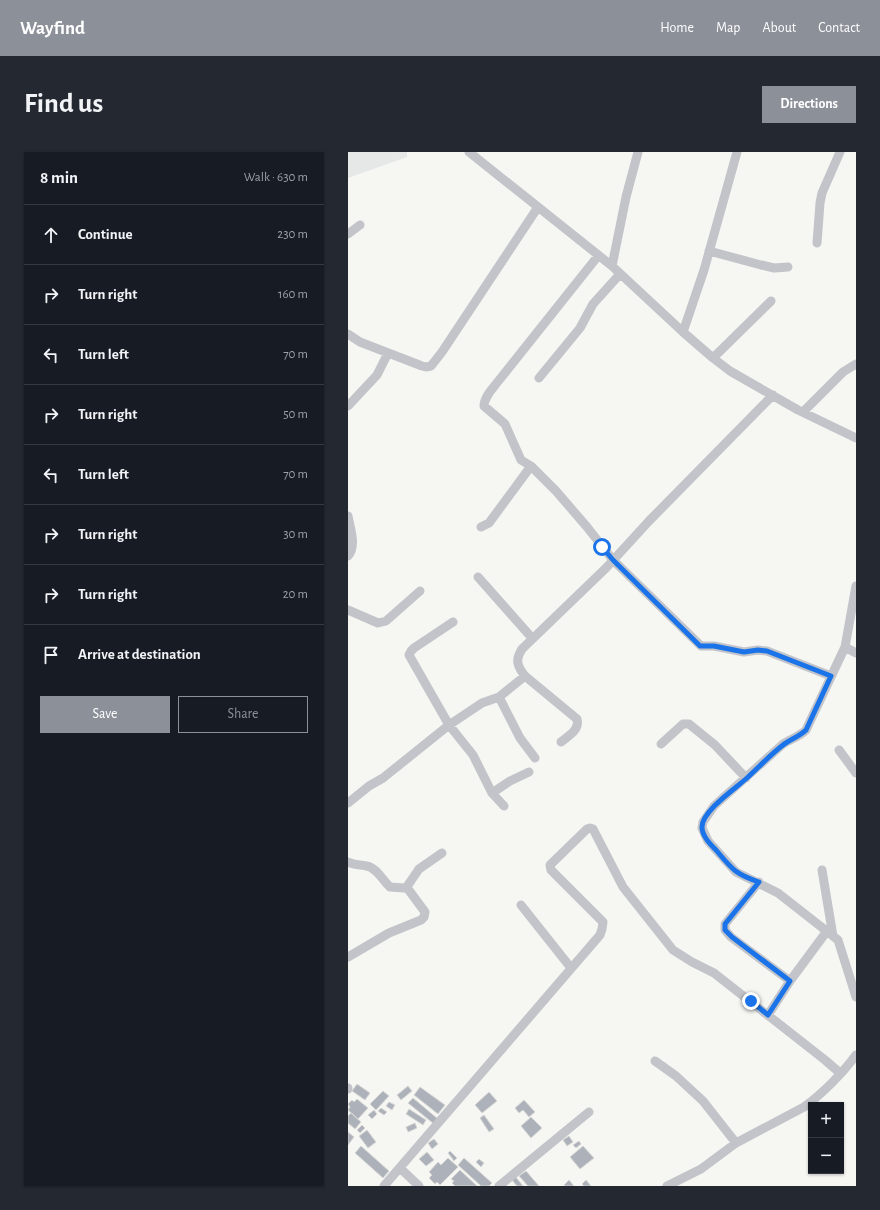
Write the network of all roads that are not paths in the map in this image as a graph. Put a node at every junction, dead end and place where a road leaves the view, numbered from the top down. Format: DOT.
graph roads {
  1 [pos="468,152"];
  2 [pos="638,152"];
  3 [pos="737,152"];
  4 [pos="840,152"];
  5 [pos="538,206"];
  6 [pos="360,225"];
  7 [pos="348,234"];
  8 [pos="817,243"];
  9 [pos="709,251"];
  10 [pos="598,256"];
  11 [pos="612,266"];
  12 [pos="788,267"];
  13 [pos="620,274"];
  14 [pos="771,301"];
  15 [pos="683,332"];
  16 [pos="348,334"];
  17 [pos="388,353"];
  18 [pos="713,358"];
  19 [pos="856,364"];
  20 [pos="540,378"];
  21 [pos="773,395"];
  22 [pos="348,406"];
  23 [pos="803,412"];
  24 [pos="856,438"];
  25 [pos="531,466"];
  26 [pos="348,516"];
  27 [pos="481,527"];
  28 [pos="348,556"];
  29 [pos="613,560"];
  30 [pos="478,577"];
  31 [pos="856,586"];
  32 [pos="420,591"];
  33 [pos="348,610"];
  34 [pos="453,622"];
  35 [pos="532,638"];
  36 [pos="845,647"];
  37 [pos="856,653"];
  38 [pos="525,676"];
  39 [pos="831,676"];
  40 [pos="499,697"];
  41 [pos="449,725"];
  42 [pos="561,742"];
  43 [pos="661,744"];
  44 [pos="839,750"];
  45 [pos="535,758"];
  46 [pos="530,772"];
  47 [pos="856,773"];
  48 [pos="746,778"];
  49 [pos="492,793"];
  50 [pos="348,803"];
  51 [pos="504,806"];
  52 [pos="442,854"];
  53 [pos="348,862"];
  54 [pos="822,870"];
  55 [pos="759,882"];
  56 [pos="406,888"];
  57 [pos="521,905"];
  58 [pos="830,934"];
  59 [pos="348,957"];
  60 [pos="571,968"];
  61 [pos="790,981"];
  62 [pos="856,997"];
  63 [pos="768,1015"];
  64 [pos="856,1055"];
  65 [pos="655,1061"];
  66 [pos="840,1073"];
  67 [pos="589,1112"];
  68 [pos="736,1143"];
  69 [pos="400,1168"];
  70 [pos="384,1186"];
  71 [pos="419,1186"];
  72 [pos="499,1186"];
  73 [pos="667,1186"];
  1 -- 5 [label="street"];
  2 -- 11 [label="street"];
  3 -- 9 [label="street"];
  4 -- 8 [label="street"];
  5 -- 10 [label="street"];
  5 -- 17 [label="street"];
  6 -- 7 [label="street"];
  9 -- 12 [label="street"];
  9 -- 15 [label="street"];
  10 -- 11 [label="street"];
  10 -- 25 [label="street"];
  11 -- 13 [label="street"];
  13 -- 15 [label="street"];
  13 -- 20 [label="street"];
  14 -- 18 [label="street"];
  15 -- 18 [label="street"];
  16 -- 17 [label="street"];
  17 -- 22 [label="street"];
  18 -- 21 [label="street"];
  19 -- 23 [label="street"];
  21 -- 23 [label="street"];
  21 -- 29 [label="street"];
  23 -- 24 [label="street"];
  25 -- 27 [label="street"];
  25 -- 29 [label="street"];
  26 -- 28 [label="street"];
  29 -- 35 [label="street"];
  29 -- 39 [label="street"];
  30 -- 35 [label="street"];
  31 -- 36 [label="street"];
  32 -- 33 [label="street"];
  34 -- 41 [label="street"];
  35 -- 38 [label="street"];
  36 -- 37 [label="street"];
  36 -- 39 [label="street"];
  38 -- 40 [label="street"];
  38 -- 42 [label="street"];
  39 -- 48 [label="street"];
  40 -- 41 [label="street"];
  40 -- 45 [label="street"];
  41 -- 49 [label="street"];
  41 -- 50 [label="street"];
  43 -- 48 [label="street"];
  44 -- 47 [label="street"];
  46 -- 49 [label="street"];
  48 -- 55 [label="street"];
  49 -- 51 [label="street"];
  52 -- 56 [label="street"];
  53 -- 56 [label="street"];
  54 -- 58 [label="street"];
  55 -- 58 [label="street"];
  55 -- 61 [label="street"];
  56 -- 59 [label="street"];
  57 -- 60 [label="street"];
  58 -- 61 [label="street"];
  58 -- 62 [label="street"];
  60 -- 63 [label="street"];
  60 -- 69 [label="street"];
  61 -- 63 [label="street"];
  63 -- 66 [label="street"];
  64 -- 66 [label="street"];
  65 -- 68 [label="street"];
  66 -- 68 [label="street"];
  67 -- 72 [label="street"];
  68 -- 73 [label="street"];
  69 -- 70 [label="street"];
  69 -- 71 [label="street"];
}
